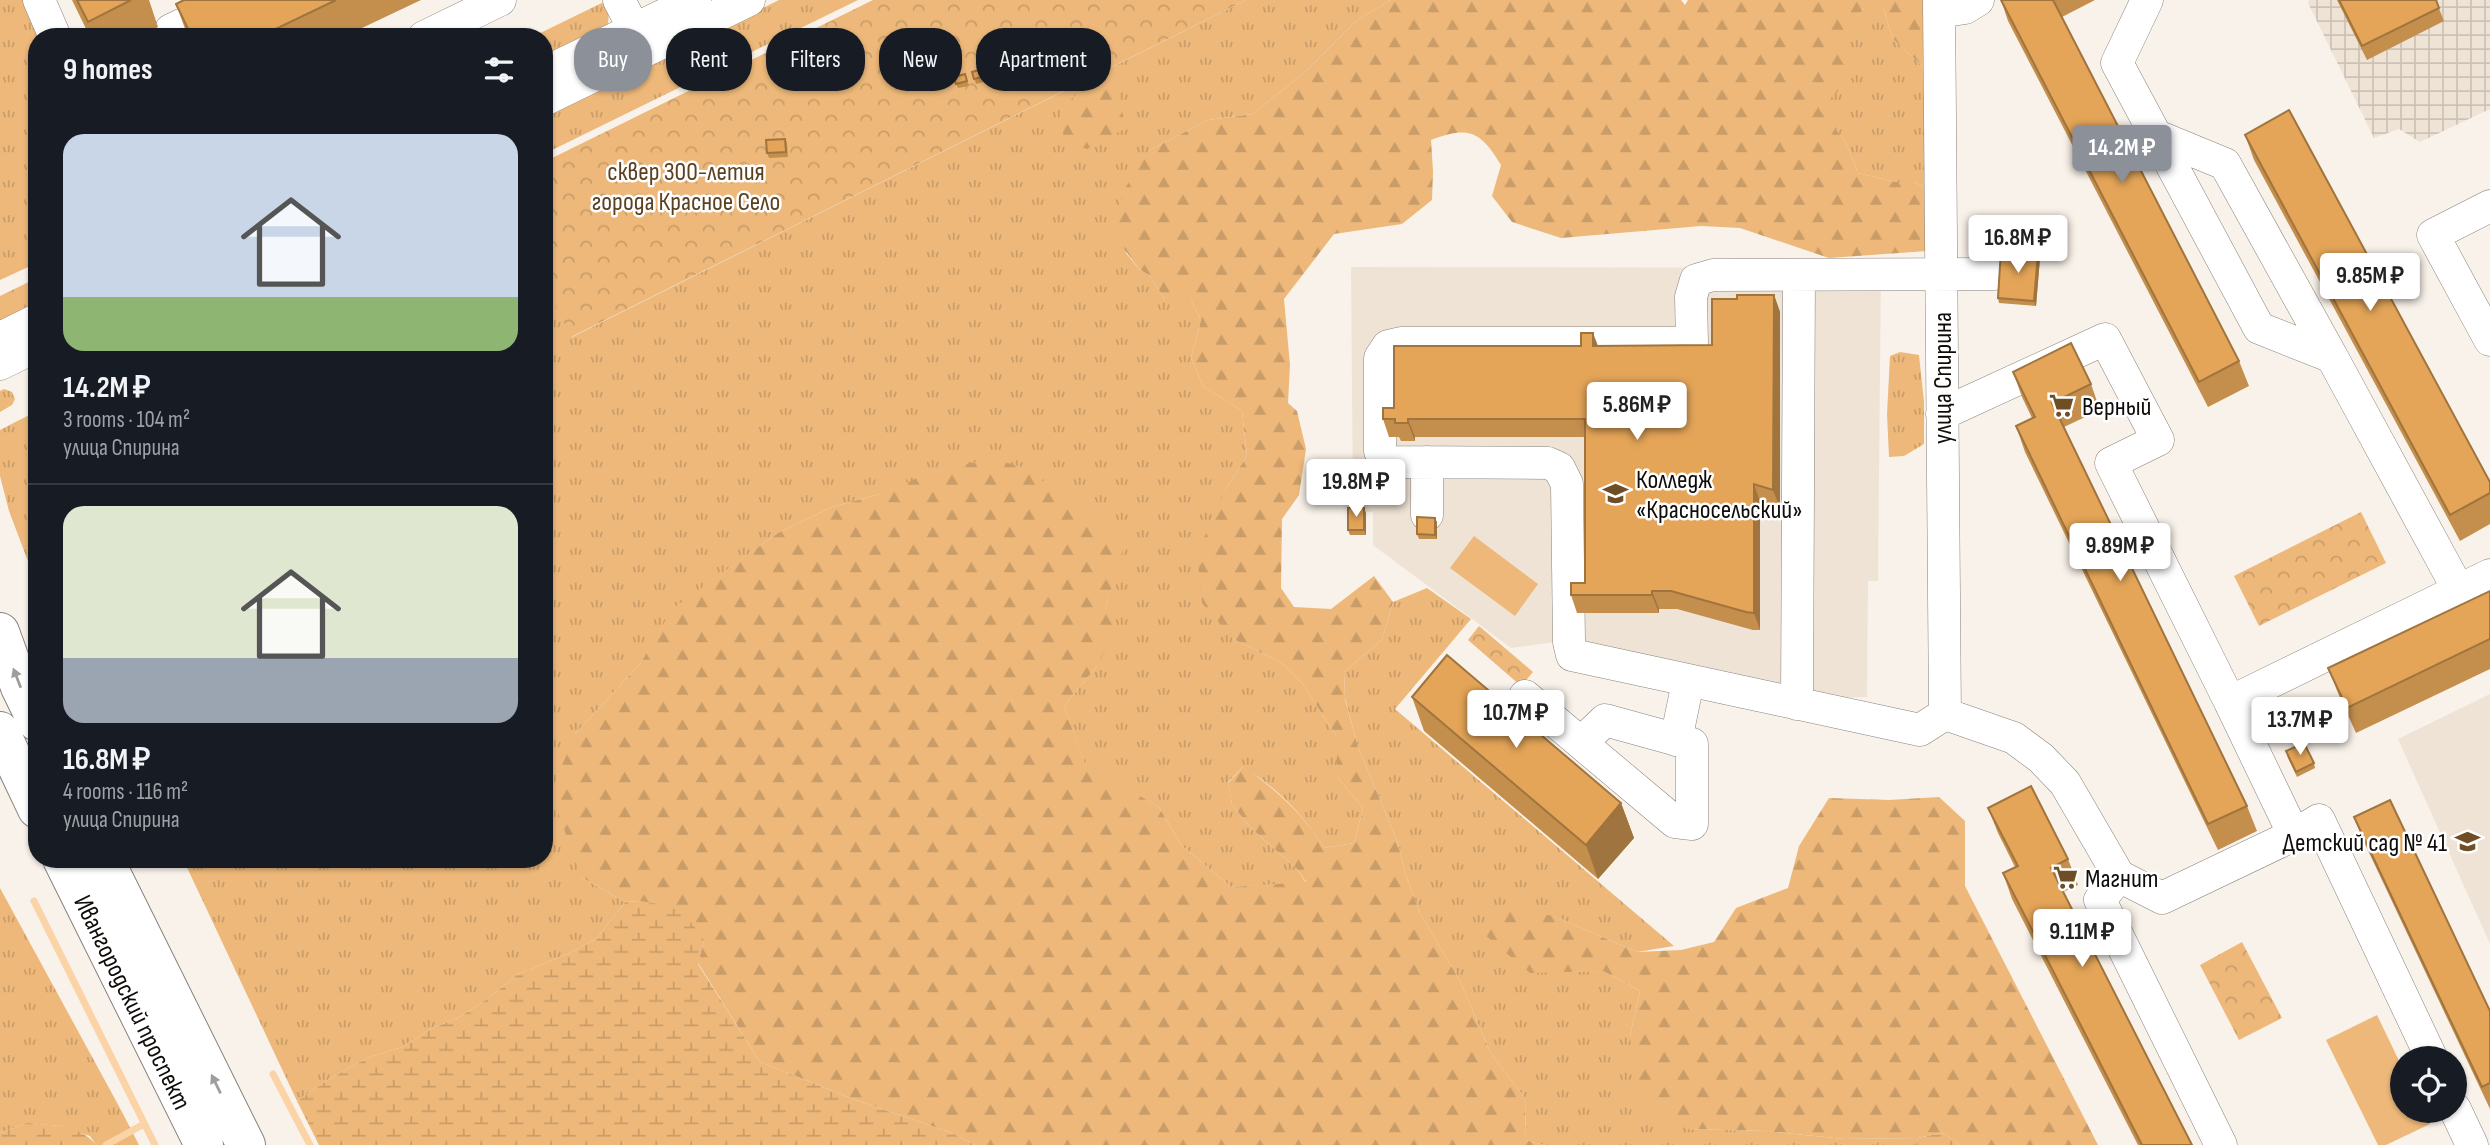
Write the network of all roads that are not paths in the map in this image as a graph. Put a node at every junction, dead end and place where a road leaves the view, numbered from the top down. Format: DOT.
graph roads {
  1 [pos="39,0"];
  2 [pos="234,0"];
  3 [pos="499,0"];
  4 [pos="620,0"];
  5 [pos="695,0"];
  6 [pos="749,0"];
  7 [pos="1978,0"];
  8 [pos="1939,6"];
  9 [pos="2135,8"];
  10 [pos="51,28"];
  11 [pos="175,28"];
  12 [pos="442,28"];
  13 [pos="634,28"];
  14 [pos="652,31"];
  15 [pos="652,36"];
  16 [pos="574,63"];
  17 [pos="553,70"];
  18 [pos="574,81"];
  19 [pos="553,94"];
  20 [pos="2157,136"];
  21 [pos="2490,206"];
  22 [pos="1942,274"];
  23 [pos="1994,274"];
  24 [pos="1799,275"];
  25 [pos="28,324"];
  26 [pos="0,338"];
  27 [pos="2490,340"];
  28 [pos="28,350"];
  29 [pos="2332,357"];
  30 [pos="0,364"];
  31 [pos="1942,414"];
  32 [pos="1427,462"];
  33 [pos="1427,515"];
  34 [pos="2490,575"];
  35 [pos="2459,591"];
  36 [pos="0,632"];
  37 [pos="1688,681"];
  38 [pos="1525,696"];
  39 [pos="2230,702"];
  40 [pos="28,703"];
  41 [pos="1797,704"];
  42 [pos="1945,715"];
  43 [pos="0,731"];
  44 [pos="1676,740"];
  45 [pos="1581,743"];
  46 [pos="28,789"];
  47 [pos="2294,835"];
  48 [pos="66,868"];
  49 [pos="108,868"];
  50 [pos="2119,876"];
  51 [pos="2426,1046"];
  52 [pos="2462,1123"];
  53 [pos="204,1145"];
  54 [pos="246,1145"];
  55 [pos="2221,1145"];
  56 [pos="2472,1145"];
  1 -- 10 [label="street"];
  2 -- 11 [label="street"];
  3 -- 12 [label="street"];
  4 -- 13 [label="street"];
  5 -- 14 [label="street"];
  6 -- 15 [label="street"];
  7 -- 8 [label="street"];
  8 -- 22 [label="street, улица Спирина"];
  9 -- 20 [label="street"];
  16 -- 17 [label="street"];
  18 -- 19 [label="street"];
  20 -- 29 [label="street"];
  20 -- 29 [label="street"];
  21 -- 27 [label="street"];
  22 -- 23 [label="street"];
  22 -- 24 [label="street"];
  22 -- 31 [label="street, улица Спирина"];
  24 -- 32 [label="street"];
  24 -- 41 [label="street"];
  25 -- 26 [label="street"];
  28 -- 30 [label="street"];
  29 -- 35 [label="street"];
  31 -- 39 [label="street"];
  31 -- 42 [label="street, улица Спирина"];
  32 -- 33 [label="street"];
  32 -- 37 [label="street"];
  34 -- 35 [label="street"];
  35 -- 39 [label="street"];
  40 -- 36 [label="highway, one-way"];
  37 -- 41 [label="street"];
  37 -- 44 [label="street"];
  38 -- 45 [label="street"];
  39 -- 47 [label="street"];
  41 -- 42 [label="street"];
  42 -- 50 [label="street"];
  43 -- 46 [label="highway"];
  44 -- 45 [label="street"];
  44 -- 45 [label="street"];
  47 -- 50 [label="street"];
  47 -- 51 [label="street"];
  48 -- 53 [label="highway, Ивангородский проспект"];
  54 -- 49 [label="highway, Ивангородский проспект, one-way"];
  50 -- 55 [label="street"];
  52 -- 56 [label="street"];
}
